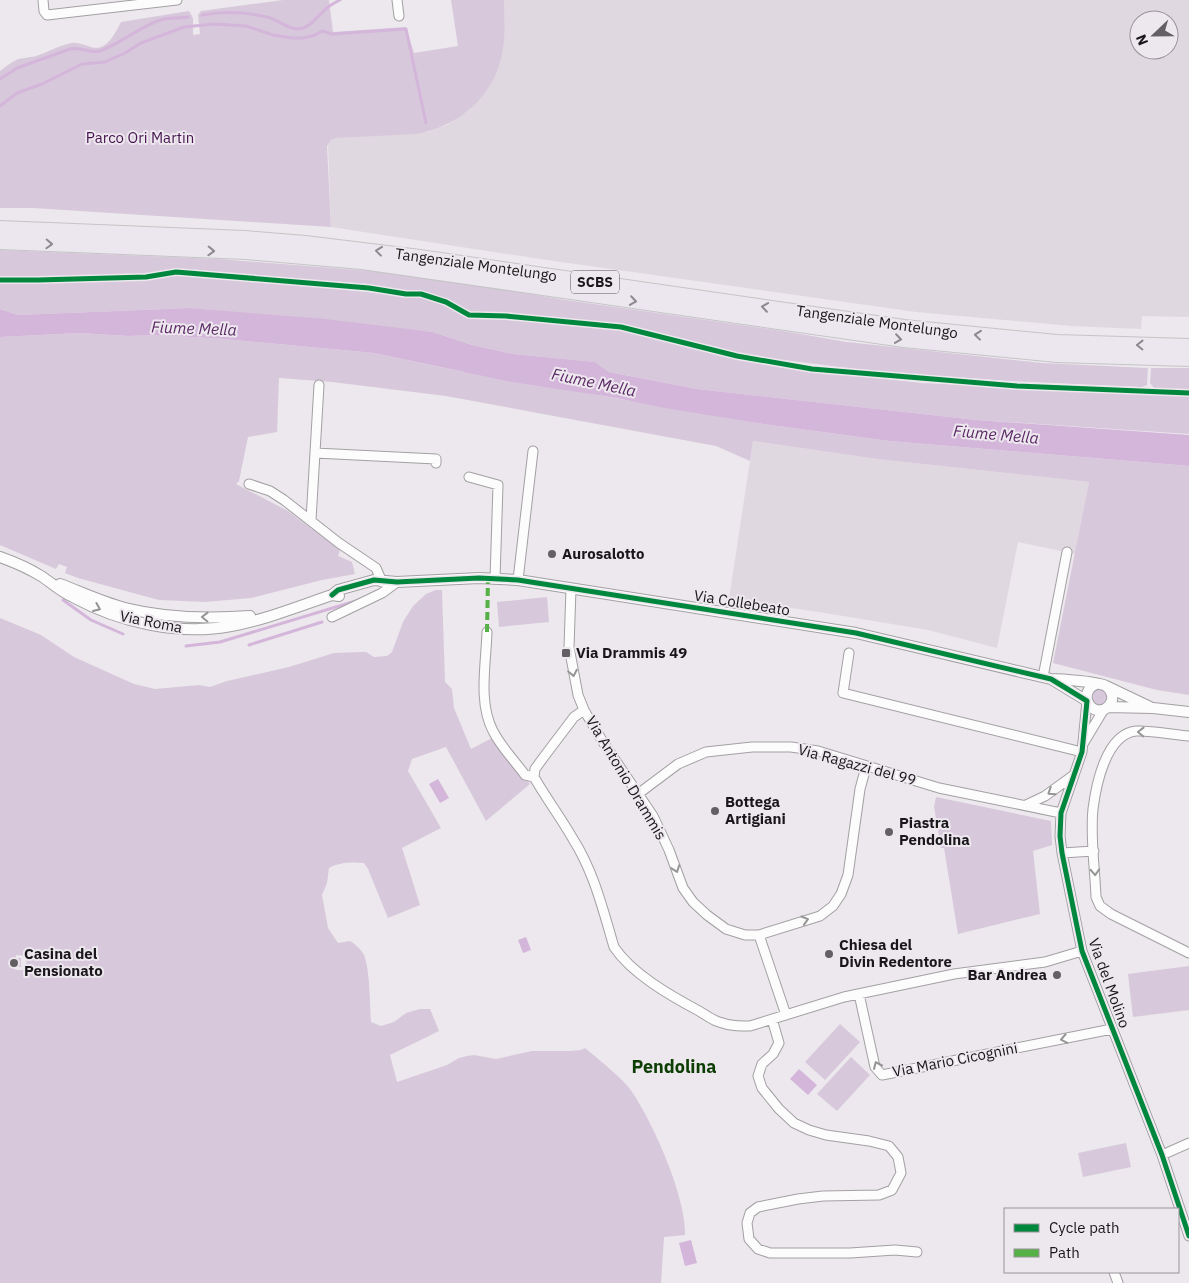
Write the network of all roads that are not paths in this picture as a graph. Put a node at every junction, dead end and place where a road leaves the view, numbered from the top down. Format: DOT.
graph roads {
  1 [pos="43,0"];
  2 [pos="177,0"];
  3 [pos="397,0"];
  4 [pos="134,2"];
  5 [pos="89,4"];
  6 [pos="399,16"];
  7 [pos="0,228"];
  8 [pos="0,242"];
  9 [pos="1189,346"];
  10 [pos="1189,359"];
  11 [pos="319,385"];
  12 [pos="532,451"];
  13 [pos="315,453"];
  14 [pos="436,463"];
  15 [pos="469,477"];
  16 [pos="249,484"];
  17 [pos="311,520"];
  18 [pos="1067,552"];
  19 [pos="0,557"];
  20 [pos="495,579"];
  21 [pos="518,580"];
  22 [pos="382,582"];
  23 [pos="397,582"];
  24 [pos="571,590"];
  25 [pos="332,617"];
  26 [pos="487,632"];
  27 [pos="849,653"];
  28 [pos="1047,678"];
  29 [pos="1100,685"];
  30 [pos="1087,701"];
  31 [pos="1106,708"];
  32 [pos="1153,708"];
  33 [pos="584,710"];
  34 [pos="1189,712"];
  35 [pos="1189,736"];
  36 [pos="1082,749"];
  37 [pos="866,766"];
  38 [pos="1074,775"];
  39 [pos="534,777"];
  40 [pos="638,794"];
  41 [pos="1026,806"];
  42 [pos="1061,813"];
  43 [pos="1094,851"];
  44 [pos="1062,854"];
  45 [pos="759,934"];
  46 [pos="1082,951"];
  47 [pos="1189,952"];
  48 [pos="859,994"];
  49 [pos="786,1015"];
  50 [pos="772,1019"];
  51 [pos="1112,1030"];
  52 [pos="1189,1144"];
  53 [pos="1162,1155"];
  54 [pos="1189,1236"];
  55 [pos="917,1252"];
  1 -- 5 [label="street"];
  2 -- 4 [label="street"];
  3 -- 6 [label="street"];
  4 -- 5 [label="street"];
  9 -- 7 [label="highway, Tangenziale Montelungo / SCBS, one-way"];
  8 -- 10 [label="highway, Tangenziale Montelungo / SCBS, one-way"];
  11 -- 13 [label="street"];
  12 -- 21 [label="street"];
  13 -- 14 [label="street"];
  13 -- 17 [label="street"];
  15 -- 20 [label="street"];
  16 -- 17 [label="street"];
  17 -- 22 [label="street"];
  18 -- 28 [label="street"];
  19 -- 22 [label="street, Via Roma"];
  20 -- 21 [label="street, Via Collebeato"];
  20 -- 23 [label="street, Via Collebeato"];
  21 -- 24 [label="street, Via Collebeato"];
  22 -- 23 [label="street, Via Collebeato"];
  23 -- 25 [label="street"];
  24 -- 28 [label="street, Via Collebeato"];
  24 -- 33 [label="street, Via Antonio Drammis, one-way"];
  26 -- 39 [label="street"];
  27 -- 36 [label="street"];
  28 -- 29 [label="street, Via Collebeato"];
  28 -- 30 [label="street, Via Collebeato"];
  29 -- 30 [label="street"];
  29 -- 31 [label="street"];
  29 -- 32 [label="street, Via Collebeato"];
  30 -- 31 [label="street"];
  30 -- 36 [label="street, Via del Molino"];
  31 -- 32 [label="street, Via Collebeato"];
  31 -- 36 [label="street, Via del Molino"];
  32 -- 34 [label="street, Via Collebeato"];
  33 -- 39 [label="street"];
  33 -- 40 [label="street, Via Antonio Drammis"];
  35 -- 43 [label="street, one-way"];
  36 -- 38 [label="street, Via del Molino"];
  37 -- 40 [label="street, Via Ragazzi del 99"];
  37 -- 41 [label="street, Via Ragazzi del 99"];
  45 -- 37 [label="street, Via Antonio Drammis, one-way"];
  38 -- 41 [label="street, one-way"];
  38 -- 42 [label="street, Via del Molino"];
  39 -- 50 [label="street"];
  40 -- 45 [label="street, Via Antonio Drammis, one-way"];
  41 -- 42 [label="street, Via Ragazzi del 99"];
  42 -- 44 [label="street, Via del Molino"];
  43 -- 44 [label="street"];
  43 -- 47 [label="street, one-way"];
  44 -- 46 [label="street, Via del Molino"];
  45 -- 49 [label="street"];
  46 -- 48 [label="street"];
  46 -- 51 [label="street, Via del Molino"];
  48 -- 49 [label="street"];
  51 -- 48 [label="street, Via Mario Cicognini, one-way"];
  49 -- 50 [label="street"];
  50 -- 55 [label="street"];
  51 -- 53 [label="street, Via del Molino"];
  52 -- 53 [label="street"];
  53 -- 54 [label="street, Via del Molino"];
}
